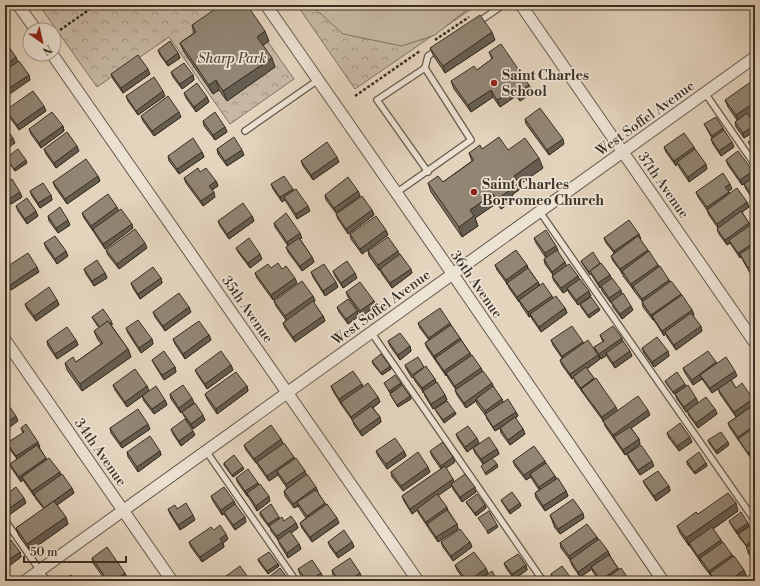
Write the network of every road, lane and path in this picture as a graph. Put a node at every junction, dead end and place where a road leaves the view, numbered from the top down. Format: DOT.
graph roads {
  1 [pos="18,5"];
  2 [pos="96,5"];
  3 [pos="266,5"];
  4 [pos="502,5"];
  5 [pos="521,5"];
  6 [pos="30,22"];
  7 [pos="470,27"];
  8 [pos="62,29"];
  9 [pos="446,44"];
  10 [pos="755,57"];
  11 [pos="58,62"];
  12 [pos="424,68"];
  13 [pos="318,80"];
  14 [pos="705,93"];
  15 [pos="245,131"];
  16 [pos="623,152"];
  17 [pos="755,165"];
  18 [pos="428,172"];
  19 [pos="396,194"];
  20 [pos="540,212"];
  21 [pos="453,274"];
  22 [pos="371,332"];
  23 [pos="5,340"];
  24 [pos="755,343"];
  25 [pos="287,393"];
  26 [pos="206,451"];
  27 [pos="123,511"];
  28 [pos="5,520"];
  29 [pos="755,521"];
  30 [pos="40,570"];
  31 [pos="25,581"];
  32 [pos="47,581"];
  33 [pos="172,581"];
  34 [pos="296,581"];
  35 [pos="418,581"];
  36 [pos="543,581"];
  37 [pos="663,581"];
  1 -- 6 [label="street"];
  2 -- 8 [label="path"];
  3 -- 13 [label="street, 36th Avenue"];
  4 -- 7 [label="lane"];
  5 -- 16 [label="street, 37th Avenue"];
  9 -- 12 [label="lane"];
  10 -- 14 [label="street, West Soffel Avenue"];
  11 -- 25 [label="street, 35th Avenue"];
  12 -- 18 [label="lane"];
  12 -- 18 [label="lane"];
  13 -- 15 [label="lane"];
  13 -- 19 [label="street, 36th Avenue"];
  14 -- 16 [label="street, West Soffel Avenue"];
  14 -- 17 [label="lane"];
  16 -- 20 [label="street, West Soffel Avenue"];
  16 -- 24 [label="street, 37th Avenue"];
  18 -- 19 [label="lane"];
  19 -- 21 [label="street, 36th Avenue"];
  20 -- 21 [label="street, West Soffel Avenue"];
  20 -- 29 [label="lane"];
  21 -- 22 [label="street, West Soffel Avenue"];
  21 -- 37 [label="street, 36th Avenue"];
  22 -- 25 [label="street, West Soffel Avenue"];
  22 -- 36 [label="lane"];
  23 -- 27 [label="street, 34th Avenue"];
  25 -- 26 [label="street, West Soffel Avenue"];
  25 -- 35 [label="street, 35th Avenue"];
  26 -- 27 [label="street, West Soffel Avenue"];
  26 -- 34 [label="lane"];
  27 -- 30 [label="street, West Soffel Avenue"];
  27 -- 33 [label="street, 34th Avenue"];
  28 -- 30 [label="lane"];
  30 -- 31 [label="street, West Soffel Avenue"];
  30 -- 32 [label="lane"];
}
